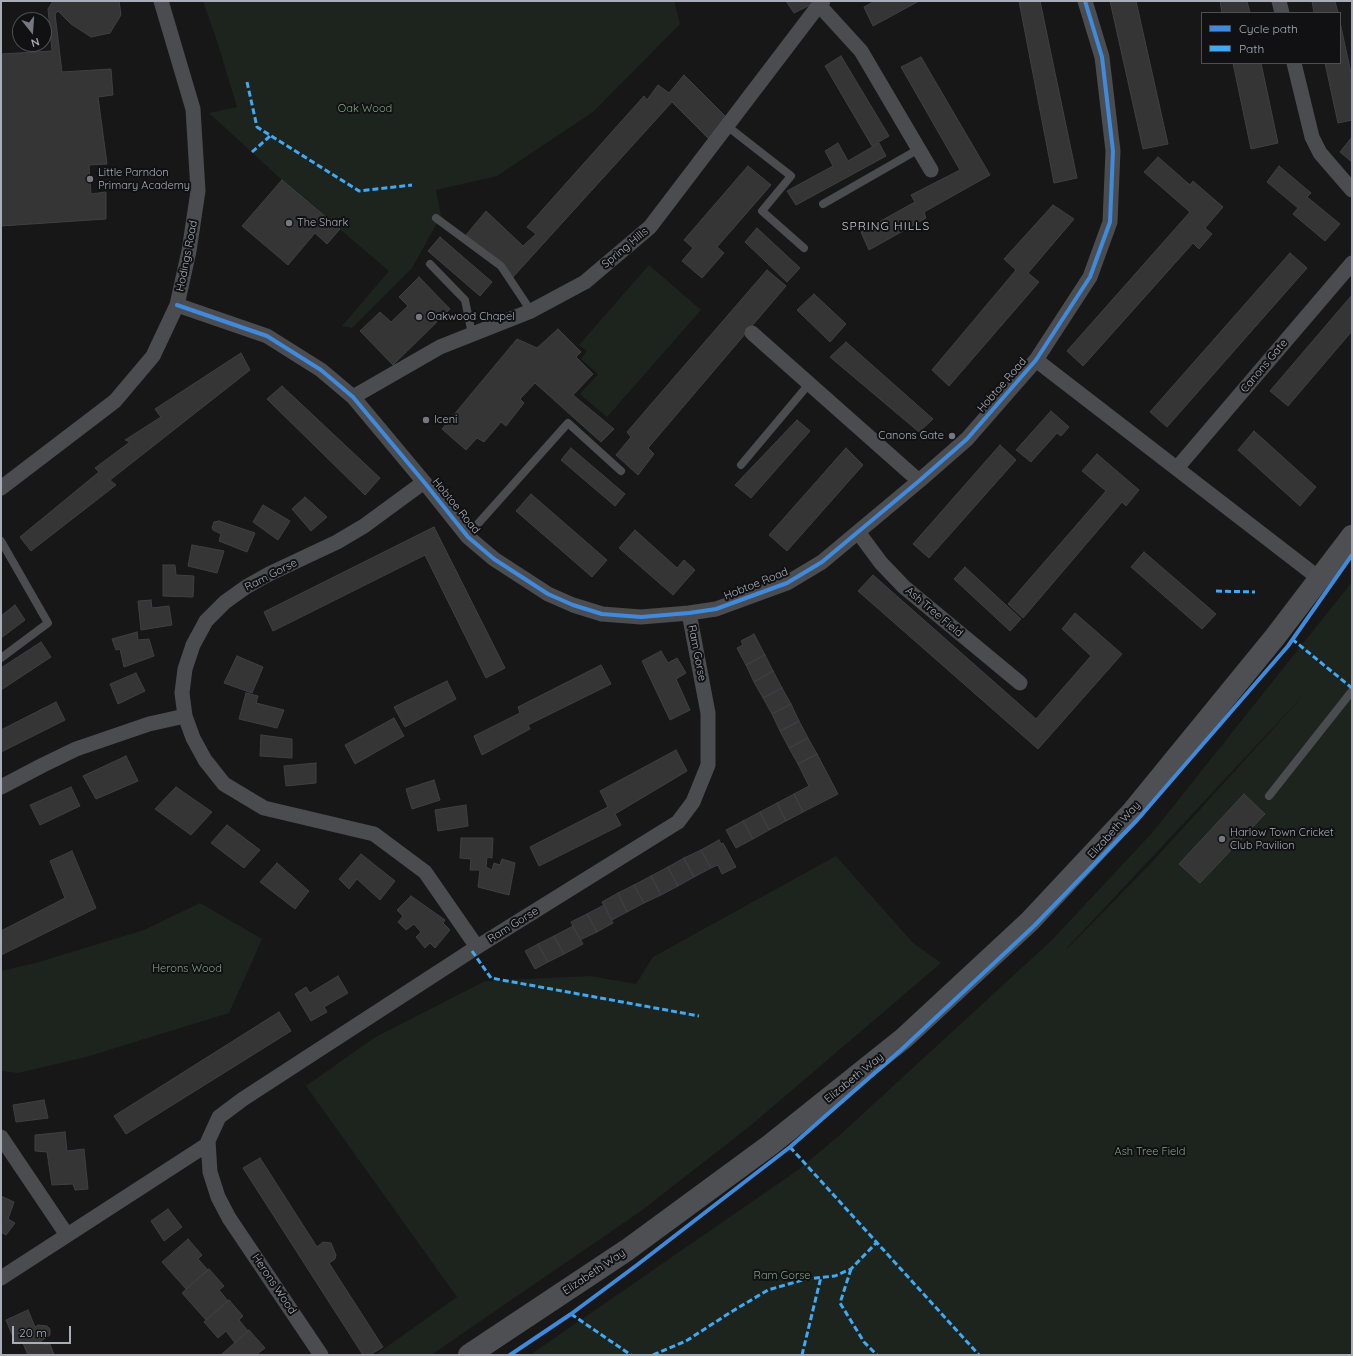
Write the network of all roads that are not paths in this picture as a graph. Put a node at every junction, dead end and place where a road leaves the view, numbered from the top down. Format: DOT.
graph roads {
  1 [pos="161,1"];
  2 [pos="1085,1"];
  3 [pos="1279,1"];
  4 [pos="821,3"];
  5 [pos="1282,12"];
  6 [pos="1294,64"];
  7 [pos="727,126"];
  8 [pos="919,149"];
  9 [pos="931,170"];
  10 [pos="1352,190"];
  11 [pos="823,204"];
  12 [pos="436,218"];
  13 [pos="804,248"];
  14 [pos="1352,263"];
  15 [pos="430,264"];
  16 [pos="177,305"];
  17 [pos="531,310"];
  18 [pos="472,334"];
  19 [pos="752,334"];
  20 [pos="1036,360"];
  21 [pos="809,384"];
  22 [pos="353,397"];
  23 [pos="741,465"];
  24 [pos="1177,468"];
  25 [pos="621,470"];
  26 [pos="919,481"];
  27 [pos="424,482"];
  28 [pos="1,488"];
  29 [pos="858,532"];
  30 [pos="467,536"];
  31 [pos="1352,536"];
  32 [pos="1,541"];
  33 [pos="1320,579"];
  34 [pos="689,613"];
  35 [pos="1,658"];
  36 [pos="1020,683"];
  37 [pos="1352,691"];
  38 [pos="186,716"];
  39 [pos="1,787"];
  40 [pos="1269,796"];
  41 [pos="477,947"];
  42 [pos="1,1137"];
  43 [pos="208,1144"];
  44 [pos="67,1235"];
  45 [pos="1,1278"];
  46 [pos="321,1355"];
  47 [pos="469,1355"];
  1 -- 16 [label="street, Hodings Road"];
  2 -- 20 [label="street, Hobtoe Road"];
  3 -- 5 [label="street"];
  4 -- 7 [label="street, Spring Hills"];
  4 -- 8 [label="street, Spring Hills"];
  6 -- 10 [label="street"];
  7 -- 13 [label="lane"];
  7 -- 17 [label="street, Spring Hills"];
  8 -- 9 [label="street, Spring Hills"];
  8 -- 11 [label="lane"];
  12 -- 17 [label="lane"];
  14 -- 24 [label="street, Canons Gate"];
  15 -- 18 [label="lane"];
  16 -- 22 [label="street, Hobtoe Road"];
  16 -- 28 [label="street, Hodings Road"];
  17 -- 18 [label="street, Spring Hills"];
  18 -- 22 [label="street, Spring Hills"];
  19 -- 21 [label="street"];
  20 -- 24 [label="street"];
  20 -- 26 [label="street, Hobtoe Road"];
  21 -- 23 [label="lane"];
  21 -- 26 [label="street"];
  22 -- 27 [label="street, Hobtoe Road"];
  24 -- 33 [label="street"];
  25 -- 30 [label="lane"];
  26 -- 29 [label="street, Hobtoe Road"];
  27 -- 30 [label="street, Hobtoe Road"];
  27 -- 38 [label="street, Ram Gorse"];
  29 -- 34 [label="street, Hobtoe Road"];
  29 -- 36 [label="street, Ash Tree Field"];
  30 -- 34 [label="street, Hobtoe Road"];
  31 -- 33 [label="main road, Elizabeth Way"];
  32 -- 35 [label="lane"];
  33 -- 47 [label="main road, Elizabeth Way"];
  34 -- 41 [label="street, Ram Gorse"];
  37 -- 40 [label="lane"];
  38 -- 39 [label="street"];
  38 -- 41 [label="street, Ram Gorse"];
  41 -- 43 [label="street, Herons Wood"];
  42 -- 44 [label="street"];
  43 -- 44 [label="street"];
  43 -- 46 [label="street, Herons Wood"];
  44 -- 45 [label="street"];
}
